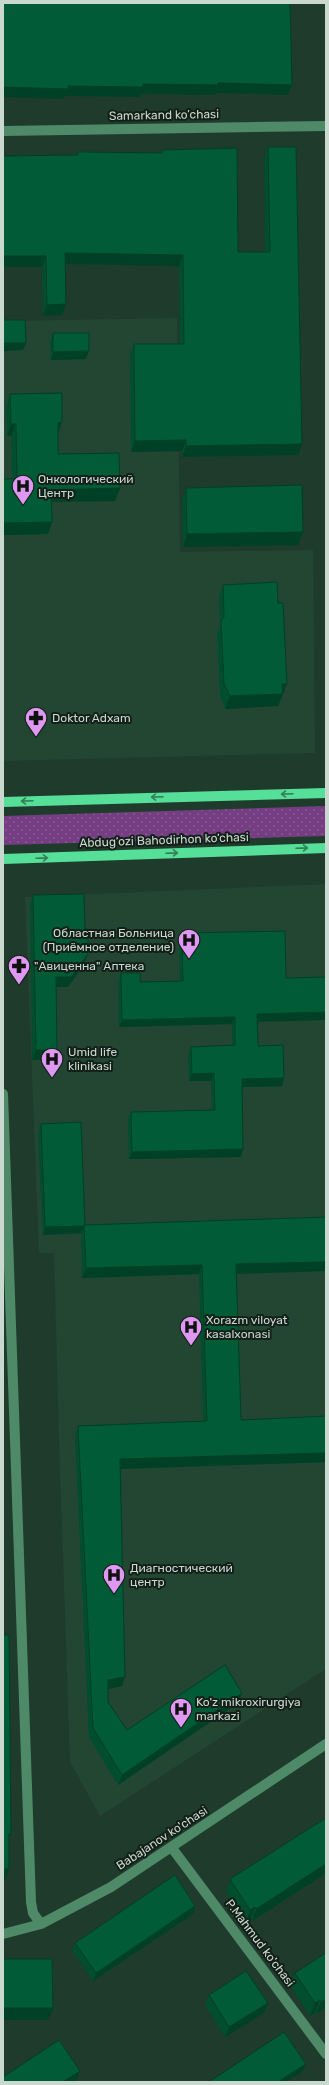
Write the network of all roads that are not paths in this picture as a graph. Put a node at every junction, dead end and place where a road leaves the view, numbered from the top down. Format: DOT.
graph roads {
  1 [pos="326,126"];
  2 [pos="3,131"];
  3 [pos="326,792"];
  4 [pos="3,802"];
  5 [pos="326,848"];
  6 [pos="3,859"];
  7 [pos="3,1094"];
  8 [pos="326,1744"];
  9 [pos="172,1848"];
  10 [pos="41,1924"];
  11 [pos="3,1934"];
  12 [pos="326,2054"];
  1 -- 2 [label="street, Samarkand ko’chasi"];
  3 -- 4 [label="main road, one-way"];
  6 -- 5 [label="main road, Abdug’ozi Bahodirhon ko’chasi, one-way"];
  7 -- 10 [label="street"];
  8 -- 9 [label="street, Babajanov ko'chasi"];
  9 -- 10 [label="street, Babajanov ko'chasi"];
  9 -- 12 [label="street, P.Mahmud ko'chasi"];
  10 -- 11 [label="street, Babajanov ko'chasi"];
}
